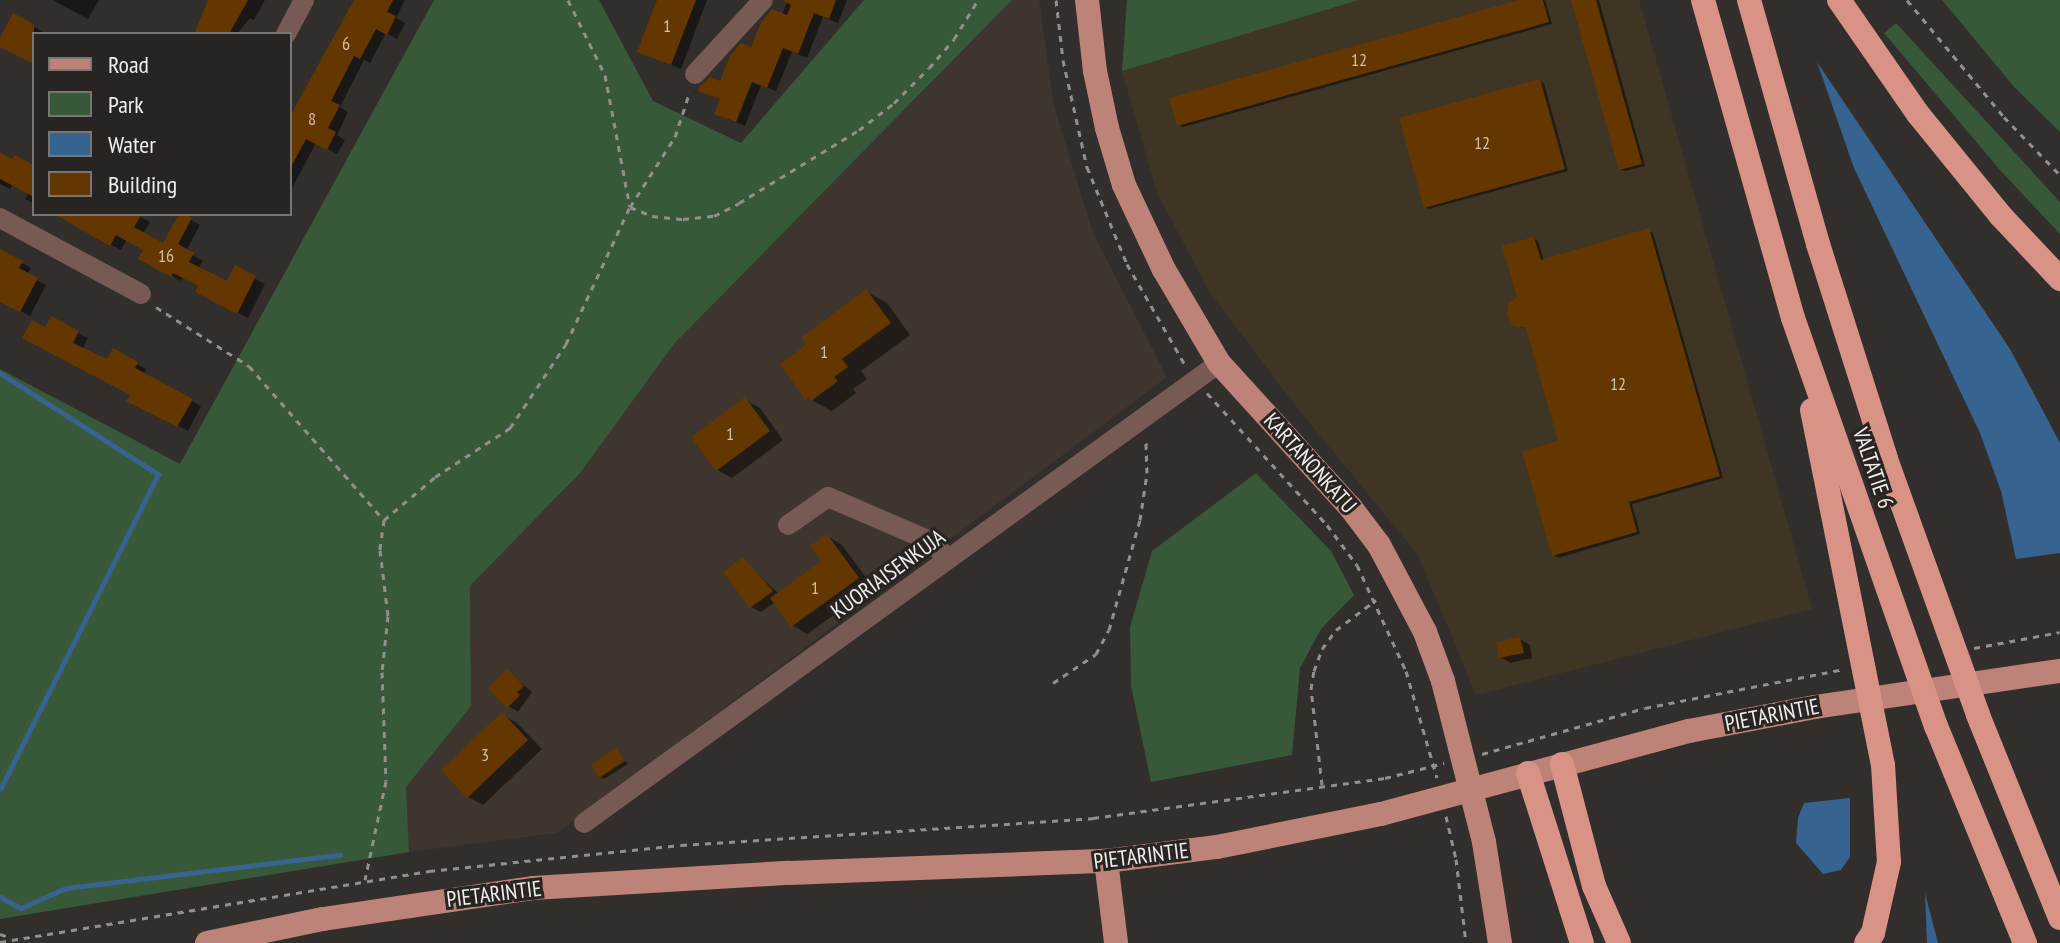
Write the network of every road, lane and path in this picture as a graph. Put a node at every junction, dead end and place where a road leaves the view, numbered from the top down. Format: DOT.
graph roads {
  1 [pos="304,0"];
  2 [pos="568,0"];
  3 [pos="763,0"];
  4 [pos="978,0"];
  5 [pos="1056,0"];
  6 [pos="1087,0"];
  7 [pos="1703,0"];
  8 [pos="1749,0"];
  9 [pos="1839,0"];
  10 [pos="1907,0"];
  11 [pos="287,32"];
  12 [pos="695,74"];
  13 [pos="2060,175"];
  14 [pos="630,207"];
  15 [pos="0,218"];
  16 [pos="2060,279"];
  17 [pos="141,294"];
  18 [pos="1793,318"];
  19 [pos="1219,363"];
  20 [pos="1196,381"];
  21 [pos="1139,421"];
  22 [pos="384,520"];
  23 [pos="788,525"];
  24 [pos="949,559"];
  25 [pos="1376,600"];
  26 [pos="2060,632"];
  27 [pos="2018,641"];
  28 [pos="2060,671"];
  29 [pos="1809,675"];
  30 [pos="1053,683"];
  31 [pos="1503,749"];
  32 [pos="1562,764"];
  33 [pos="1528,773"];
  34 [pos="1385,778"];
  35 [pos="1322,785"];
  36 [pos="1439,785"];
  37 [pos="1446,815"];
  38 [pos="584,823"];
  39 [pos="1106,861"];
  40 [pos="365,880"];
  41 [pos="2060,918"];
  42 [pos="0,934"];
  43 [pos="14,939"];
  44 [pos="0,942"];
  45 [pos="207,943"];
  46 [pos="1116,943"];
  47 [pos="1466,943"];
  48 [pos="1500,943"];
  49 [pos="1582,943"];
  50 [pos="1619,943"];
  51 [pos="1866,943"];
  52 [pos="2025,943"];
  1 -- 11 [label="street"];
  2 -- 14 [label="path"];
  3 -- 12 [label="street"];
  4 -- 14 [label="path"];
  5 -- 20 [label="path"];
  6 -- 19 [label="main road, KARTANONKATU"];
  7 -- 18 [label="highway, VALTATIE 6"];
  8 -- 41 [label="highway, VALTATIE 6"];
  9 -- 16 [label="highway"];
  10 -- 13 [label="path"];
  12 -- 14 [label="path"];
  14 -- 22 [label="path"];
  15 -- 17 [label="street"];
  17 -- 22 [label="path"];
  18 -- 51 [label="highway"];
  18 -- 52 [label="highway, VALTATIE 6"];
  19 -- 20 [label="street, KUORIAISENKUJA"];
  19 -- 48 [label="main road, KARTANONKATU"];
  20 -- 21 [label="street, KUORIAISENKUJA"];
  20 -- 25 [label="path"];
  21 -- 24 [label="street, KUORIAISENKUJA"];
  21 -- 30 [label="path"];
  22 -- 40 [label="path"];
  23 -- 24 [label="street"];
  24 -- 38 [label="street, KUORIAISENKUJA"];
  25 -- 35 [label="path"];
  25 -- 36 [label="path"];
  26 -- 27 [label="path"];
  28 -- 32 [label="main road, PIETARINTIE"];
  29 -- 31 [label="path"];
  32 -- 33 [label="main road, PIETARINTIE"];
  32 -- 50 [label="highway"];
  33 -- 39 [label="main road, PIETARINTIE"];
  33 -- 49 [label="highway"];
  34 -- 35 [label="path"];
  35 -- 40 [label="path"];
  37 -- 47 [label="path"];
  39 -- 45 [label="main road, PIETARINTIE"];
  39 -- 46 [label="main road"];
  40 -- 43 [label="path"];
  42 -- 43 [label="path"];
  43 -- 44 [label="path"];
}
